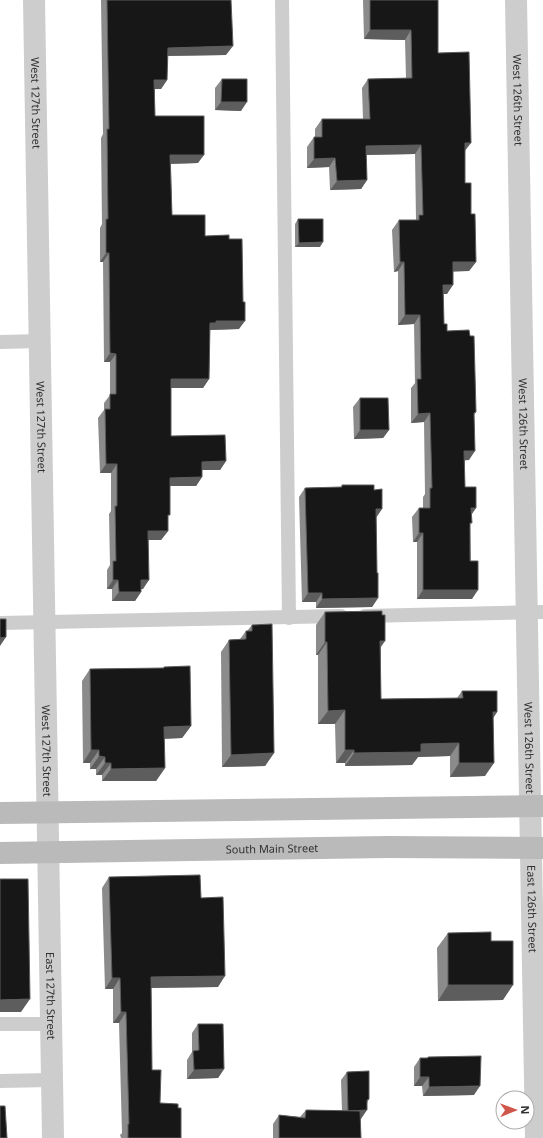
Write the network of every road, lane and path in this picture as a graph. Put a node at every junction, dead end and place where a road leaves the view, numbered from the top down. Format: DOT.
graph roads {
  1 [pos="34,0"];
  2 [pos="282,0"];
  3 [pos="516,0"];
  4 [pos="40,341"];
  5 [pos="0,342"];
  6 [pos="535,612"];
  7 [pos="290,618"];
  8 [pos="0,623"];
  9 [pos="44,623"];
  10 [pos="537,806"];
  11 [pos="47,812"];
  12 [pos="0,813"];
  13 [pos="537,848"];
  14 [pos="47,853"];
  15 [pos="0,854"];
  16 [pos="0,1024"];
  17 [pos="50,1024"];
  18 [pos="52,1080"];
  19 [pos="0,1081"];
  20 [pos="53,1138"];
  21 [pos="536,1138"];
  1 -- 4 [label="street, West 127th Street"];
  2 -- 7 [label="lane"];
  3 -- 6 [label="street, West 126th Street"];
  4 -- 5 [label="lane"];
  4 -- 9 [label="street, West 127th Street"];
  6 -- 7 [label="lane"];
  6 -- 10 [label="street, West 126th Street"];
  7 -- 9 [label="lane"];
  8 -- 9 [label="lane"];
  9 -- 11 [label="street, West 127th Street"];
  10 -- 11 [label="main road"];
  10 -- 13 [label="street, West 126th Street"];
  11 -- 12 [label="main road"];
  11 -- 14 [label="street, West 127th Street"];
  13 -- 14 [label="main road, South Main Street"];
  13 -- 21 [label="street, East 126th Street"];
  14 -- 15 [label="main road, South Main Street"];
  14 -- 17 [label="street, East 127th Street"];
  16 -- 17 [label="lane"];
  17 -- 18 [label="street, East 127th Street"];
  18 -- 19 [label="lane"];
  18 -- 20 [label="street, East 127th Street"];
}
